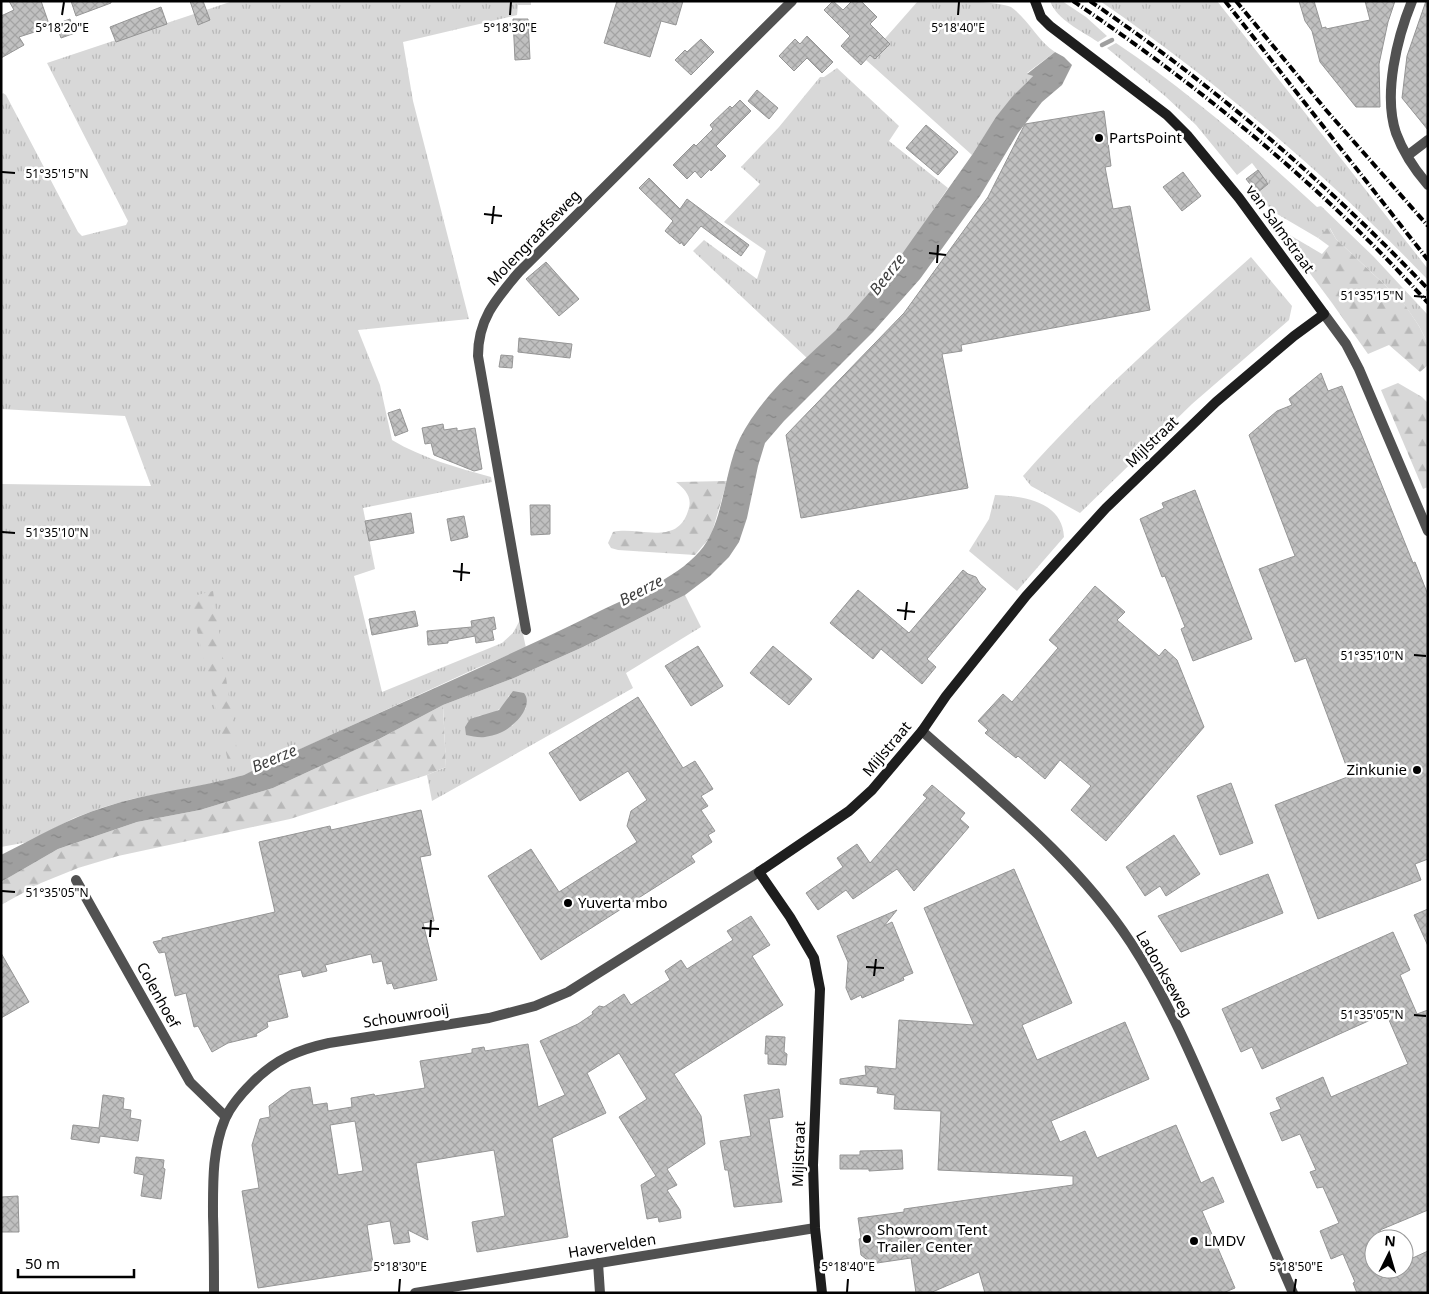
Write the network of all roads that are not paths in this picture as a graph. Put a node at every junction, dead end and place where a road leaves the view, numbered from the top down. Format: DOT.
graph roads {
  1 [pos="792,1"];
  2 [pos="1035,1"];
  3 [pos="1412,1"];
  4 [pos="1428,140"];
  5 [pos="1407,156"];
  6 [pos="1428,185"];
  7 [pos="1324,314"];
  8 [pos="1428,531"];
  9 [pos="526,630"];
  10 [pos="922,731"];
  11 [pos="759,872"];
  12 [pos="76,880"];
  13 [pos="226,1117"];
  14 [pos="814,1228"];
  15 [pos="598,1263"];
  16 [pos="214,1293"];
  17 [pos="415,1293"];
  18 [pos="600,1293"];
  19 [pos="822,1293"];
  20 [pos="1293,1293"];
  1 -- 9 [label="street, Molengraafseweg"];
  2 -- 7 [label="main road, van Salmstraat"];
  3 -- 5 [label="street"];
  4 -- 5 [label="street"];
  5 -- 6 [label="street"];
  7 -- 8 [label="street, van Salmstraat"];
  7 -- 10 [label="main road, Mijlstraat"];
  10 -- 11 [label="main road, Mijlstraat"];
  10 -- 20 [label="street, Ladonkseweg"];
  11 -- 13 [label="street, Schouwrooij"];
  11 -- 14 [label="main road, Mijlstraat"];
  12 -- 13 [label="street, Colenhoef"];
  13 -- 16 [label="street, Schouwrooij"];
  14 -- 15 [label="street, Havervelden"];
  14 -- 19 [label="main road, Mijlstraat"];
  15 -- 17 [label="street, Havervelden"];
  15 -- 18 [label="street"];
}
